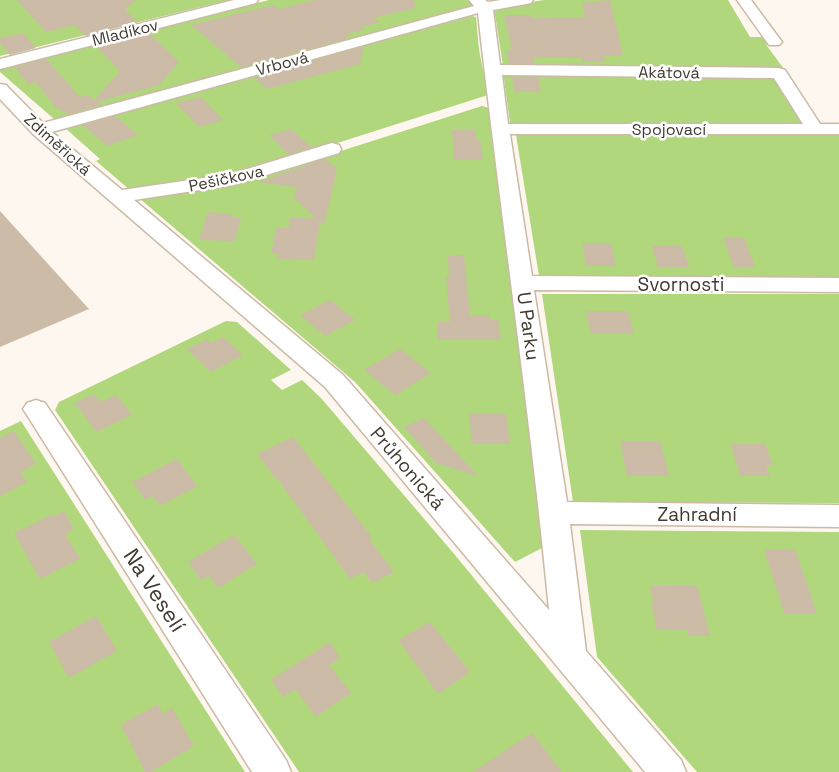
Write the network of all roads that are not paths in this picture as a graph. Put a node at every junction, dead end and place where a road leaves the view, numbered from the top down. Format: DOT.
graph roads {
  1 [pos="251,0"];
  2 [pos="526,0"];
  3 [pos="744,0"];
  4 [pos="480,3"];
  5 [pos="774,42"];
  6 [pos="0,64"];
  7 [pos="492,70"];
  8 [pos="0,89"];
  9 [pos="500,129"];
  10 [pos="814,129"];
  11 [pos="839,129"];
  12 [pos="39,130"];
  13 [pos="332,148"];
  14 [pos="117,197"];
  15 [pos="523,282"];
  16 [pos="839,285"];
  17 [pos="36,408"];
  18 [pos="554,513"];
  19 [pos="839,516"];
  20 [pos="570,656"];
  21 [pos="273,772"];
  22 [pos="668,772"];
  1 -- 6 [label="street, Mladíkov"];
  2 -- 4 [label="street, Vrbová"];
  3 -- 5 [label="street"];
  4 -- 7 [label="street, U Parku"];
  4 -- 12 [label="street, Vrbová"];
  7 -- 9 [label="street, U Parku"];
  7 -- 10 [label="street, Akátová"];
  8 -- 12 [label="street, Zdiměřická"];
  9 -- 10 [label="street, Spojovací"];
  9 -- 15 [label="street, U Parku"];
  10 -- 11 [label="street, Spojovací"];
  12 -- 14 [label="street, Zdiměřická"];
  13 -- 14 [label="street, Pešičkova"];
  14 -- 20 [label="street, Průhonická"];
  15 -- 16 [label="street, Svornosti"];
  15 -- 18 [label="street, U Parku"];
  17 -- 21 [label="street, Na Veselí"];
  18 -- 19 [label="street, Zahradní"];
  18 -- 20 [label="street, U Parku"];
  20 -- 22 [label="street, Průhonická"];
}
